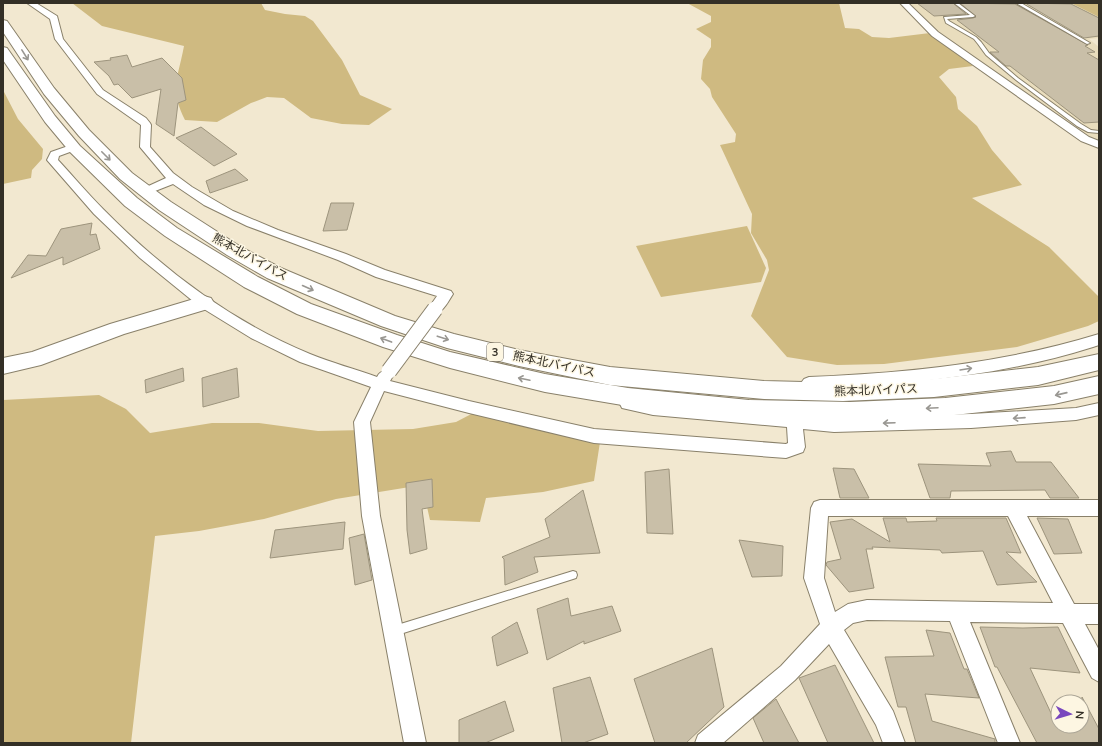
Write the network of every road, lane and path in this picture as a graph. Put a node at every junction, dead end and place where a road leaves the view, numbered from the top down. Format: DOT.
graph roads {
  1 [pos="31,3"];
  2 [pos="904,3"];
  3 [pos="956,3"];
  4 [pos="1018,3"];
  5 [pos="3,23"];
  6 [pos="1088,43"];
  7 [pos="3,51"];
  8 [pos="1079,125"];
  9 [pos="1066,126"];
  10 [pos="1099,132"];
  11 [pos="1099,145"];
  12 [pos="74,147"];
  13 [pos="174,179"];
  14 [pos="146,191"];
  15 [pos="204,303"];
  16 [pos="1099,339"];
  17 [pos="1099,362"];
  18 [pos="3,366"];
  19 [pos="385,378"];
  20 [pos="662,382"];
  21 [pos="545,384"];
  22 [pos="1099,385"];
  23 [pos="1099,409"];
  24 [pos="794,422"];
  25 [pos="1013,508"];
  26 [pos="1099,508"];
  27 [pos="573,575"];
  28 [pos="957,612"];
  29 [pos="1069,614"];
  30 [pos="1099,614"];
  31 [pos="831,626"];
  32 [pos="393,632"];
  33 [pos="1099,671"];
  34 [pos="415,743"];
  35 [pos="706,743"];
  36 [pos="894,743"];
  37 [pos="1009,743"];
  1 -- 13 [label="street"];
  2 -- 9 [label="street"];
  3 -- 8 [label="lane"];
  4 -- 6 [label="lane"];
  5 -- 14 [label="highway, 熊本北バイパス / 3, one-way"];
  7 -- 12 [label="highway, 熊本北バイパス / 3"];
  8 -- 9 [label="lane"];
  8 -- 10 [label="lane"];
  9 -- 11 [label="street"];
  12 -- 15 [label="street"];
  21 -- 12 [label="highway, 熊本北バイパス / 3, one-way"];
  13 -- 14 [label="street"];
  13 -- 19 [label="street, bridge"];
  14 -- 20 [label="highway, 熊本北バイパス / 3, one-way"];
  15 -- 18 [label="street"];
  15 -- 19 [label="street"];
  20 -- 16 [label="street, one-way"];
  17 -- 20 [label="highway, 熊本北バイパス / 3"];
  19 -- 24 [label="street"];
  19 -- 32 [label="street"];
  22 -- 21 [label="highway, 熊本北バイパス / 3, one-way"];
  21 -- 24 [label="street"];
  23 -- 24 [label="street, one-way"];
  25 -- 26 [label="street"];
  25 -- 29 [label="street"];
  25 -- 31 [label="street"];
  27 -- 32 [label="lane"];
  28 -- 29 [label="street"];
  28 -- 31 [label="street"];
  28 -- 37 [label="street"];
  29 -- 30 [label="street"];
  29 -- 33 [label="street"];
  31 -- 35 [label="street"];
  31 -- 36 [label="street"];
  32 -- 34 [label="street"];
}
